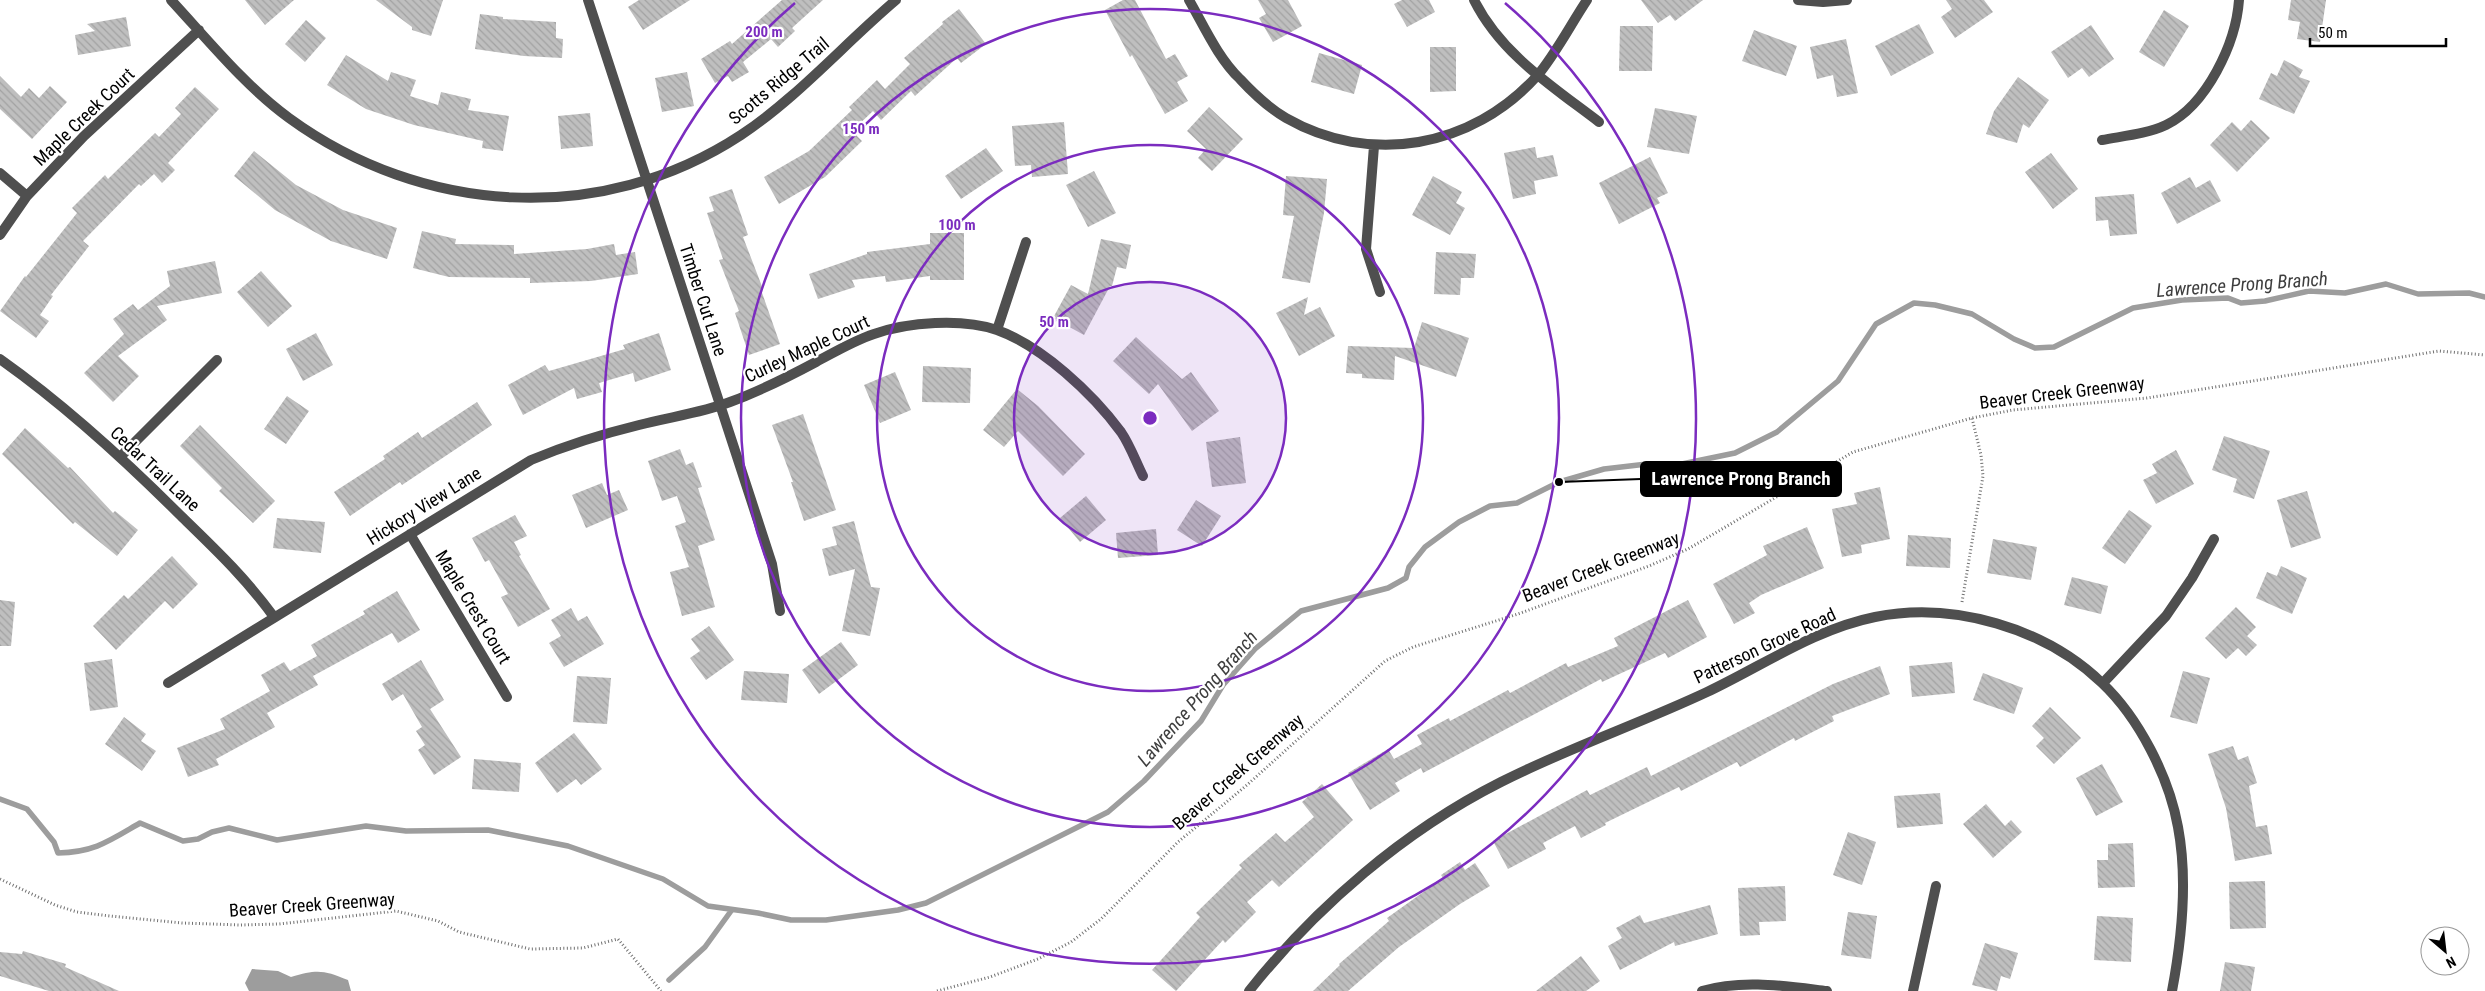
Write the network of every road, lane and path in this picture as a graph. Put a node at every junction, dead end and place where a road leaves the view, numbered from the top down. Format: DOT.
graph roads {
  1 [pos="171,0"];
  2 [pos="588,0"];
  3 [pos="896,0"];
  4 [pos="1188,0"];
  5 [pos="1474,0"];
  6 [pos="1587,0"];
  7 [pos="1798,0"];
  8 [pos="1847,0"];
  9 [pos="2239,0"];
  10 [pos="199,30"];
  11 [pos="1537,75"];
  12 [pos="1599,122"];
  13 [pos="2102,140"];
  14 [pos="1374,146"];
  15 [pos="0,173"];
  16 [pos="647,180"];
  17 [pos="27,196"];
  18 [pos="0,235"];
  19 [pos="1026,242"];
  20 [pos="1380,292"];
  21 [pos="997,330"];
  22 [pos="2485,355"];
  23 [pos="0,359"];
  24 [pos="217,360"];
  25 [pos="720,406"];
  26 [pos="1972,418"];
  27 [pos="120,457"];
  28 [pos="1142,476"];
  29 [pos="410,534"];
  30 [pos="2214,539"];
  31 [pos="1961,606"];
  32 [pos="780,611"];
  33 [pos="274,618"];
  34 [pos="168,683"];
  35 [pos="2103,683"];
  36 [pos="507,697"];
  37 [pos="0,879"];
  38 [pos="1936,886"];
  39 [pos="661,991"];
  40 [pos="937,991"];
  41 [pos="1249,991"];
  42 [pos="1702,991"];
  43 [pos="1827,991"];
  44 [pos="1913,991"];
  45 [pos="2172,991"];
  1 -- 10 [label="street, Scotts Ridge Trail"];
  2 -- 16 [label="street, Timber Cut Lane"];
  3 -- 16 [label="street, Scotts Ridge Trail"];
  4 -- 14 [label="street"];
  5 -- 11 [label="street"];
  6 -- 11 [label="street"];
  7 -- 8 [label="street"];
  9 -- 13 [label="street"];
  10 -- 16 [label="street, Scotts Ridge Trail"];
  10 -- 17 [label="street, Maple Creek Court"];
  11 -- 12 [label="street"];
  11 -- 14 [label="street"];
  14 -- 20 [label="street"];
  15 -- 17 [label="street"];
  16 -- 25 [label="street, Timber Cut Lane"];
  17 -- 18 [label="street, Maple Creek Court"];
  19 -- 21 [label="street"];
  21 -- 25 [label="street, Curley Maple Court"];
  21 -- 28 [label="street, Curley Maple Court"];
  22 -- 26 [label="path, Beaver Creek Greenway"];
  23 -- 27 [label="street, Cedar Trail Lane"];
  24 -- 27 [label="street"];
  25 -- 29 [label="street, Hickory View Lane"];
  25 -- 32 [label="street, Timber Cut Lane"];
  26 -- 31 [label="path"];
  26 -- 40 [label="path, Beaver Creek Greenway"];
  27 -- 33 [label="street, Cedar Trail Lane"];
  29 -- 33 [label="street, Hickory View Lane"];
  29 -- 36 [label="street, Maple Crest Court"];
  30 -- 35 [label="street"];
  33 -- 34 [label="street, Hickory View Lane"];
  35 -- 41 [label="street, Patterson Grove Road"];
  35 -- 45 [label="street, Patterson Grove Road"];
  37 -- 39 [label="path, Beaver Creek Greenway"];
  38 -- 44 [label="street"];
  42 -- 43 [label="street"];
}
